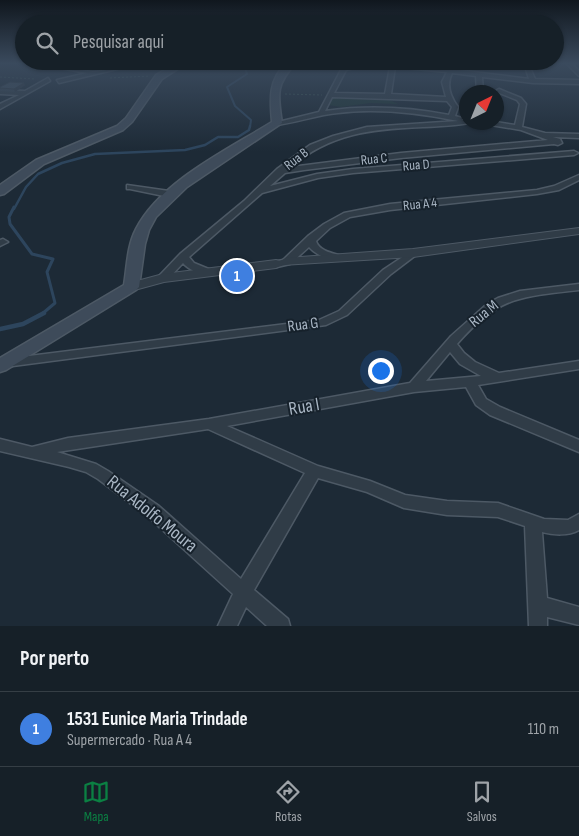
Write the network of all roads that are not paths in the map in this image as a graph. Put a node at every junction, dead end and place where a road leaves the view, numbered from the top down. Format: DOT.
graph roads {
  1 [pos="16,92"];
  2 [pos="148,92"];
  3 [pos="276,92"];
  4 [pos="331,92"];
  5 [pos="389,92"];
  6 [pos="447,92"];
  7 [pos="26,93"];
  8 [pos="504,93"];
  9 [pos="329,95"];
  10 [pos="388,96"];
  11 [pos="449,99"];
  12 [pos="0,107"];
  13 [pos="321,113"];
  14 [pos="452,117"];
  15 [pos="459,119"];
  16 [pos="459,122"];
  17 [pos="277,124"];
  18 [pos="504,126"];
  19 [pos="518,128"];
  20 [pos="545,134"];
  21 [pos="579,136"];
  22 [pos="557,142"];
  23 [pos="576,154"];
  24 [pos="280,171"];
  25 [pos="579,178"];
  26 [pos="130,188"];
  27 [pos="0,191"];
  28 [pos="260,191"];
  29 [pos="169,194"];
  30 [pos="579,231"];
  31 [pos="311,238"];
  32 [pos="413,253"];
  33 [pos="183,256"];
  34 [pos="338,258"];
  35 [pos="281,263"];
  36 [pos="207,272"];
  37 [pos="163,278"];
  38 [pos="131,287"];
  39 [pos="579,287"];
  40 [pos="451,344"];
  41 [pos="2,365"];
  42 [pos="579,365"];
  43 [pos="497,378"];
  44 [pos="470,382"];
  45 [pos="414,387"];
  46 [pos="209,424"];
  47 [pos="0,445"];
  48 [pos="579,446"];
  49 [pos="29,453"];
  50 [pos="314,471"];
  51 [pos="579,521"];
  52 [pos="533,524"];
  53 [pos="244,591"];
  54 [pos="538,605"];
  55 [pos="579,616"];
  56 [pos="227,626"];
  57 [pos="281,626"];
  58 [pos="538,626"];
  1 -- 7 [label="street"];
  2 -- 27 [label="main road"];
  3 -- 17 [label="main road"];
  4 -- 9 [label="street"];
  5 -- 10 [label="street"];
  6 -- 11 [label="street"];
  7 -- 12 [label="street"];
  8 -- 19 [label="street"];
  9 -- 10 [label="street"];
  9 -- 13 [label="street"];
  10 -- 11 [label="street"];
  11 -- 14 [label="street"];
  13 -- 14 [label="street"];
  13 -- 17 [label="street"];
  14 -- 15 [label="street"];
  16 -- 24 [label="street, Rua B"];
  17 -- 29 [label="main road"];
  18 -- 19 [label="street"];
  19 -- 20 [label="street"];
  20 -- 21 [label="street"];
  20 -- 22 [label="street"];
  22 -- 23 [label="street"];
  22 -- 24 [label="street, Rua C"];
  23 -- 28 [label="street, Rua D"];
  24 -- 28 [label="street, Rua B"];
  25 -- 31 [label="street, Rua A 4"];
  26 -- 29 [label="street"];
  28 -- 33 [label="street, Rua B"];
  29 -- 38 [label="main road"];
  30 -- 32 [label="street, Rua G"];
  31 -- 34 [label="street"];
  31 -- 35 [label="street, Rua A 4"];
  32 -- 34 [label="street"];
  32 -- 41 [label="street, Rua G"];
  33 -- 36 [label="street"];
  33 -- 37 [label="street, Rua B"];
  34 -- 35 [label="street"];
  35 -- 36 [label="street"];
  36 -- 37 [label="street"];
  37 -- 38 [label="street"];
  38 -- 41 [label="main road"];
  39 -- 40 [label="street, Rua M"];
  40 -- 43 [label="street"];
  40 -- 45 [label="street, Rua M"];
  42 -- 43 [label="street, Rua I"];
  43 -- 44 [label="street, Rua I"];
  44 -- 45 [label="street, Rua I"];
  44 -- 48 [label="street"];
  45 -- 46 [label="street, Rua I"];
  46 -- 49 [label="street, Rua I"];
  46 -- 50 [label="street"];
  47 -- 49 [label="street, Rua Adolfo Moura"];
  49 -- 53 [label="street, Rua Adolfo Moura"];
  50 -- 52 [label="street"];
  50 -- 53 [label="street"];
  51 -- 52 [label="street"];
  52 -- 54 [label="street"];
  53 -- 56 [label="street"];
  53 -- 57 [label="street, Rua Adolfo Moura"];
  54 -- 55 [label="street"];
  54 -- 58 [label="street"];
}
